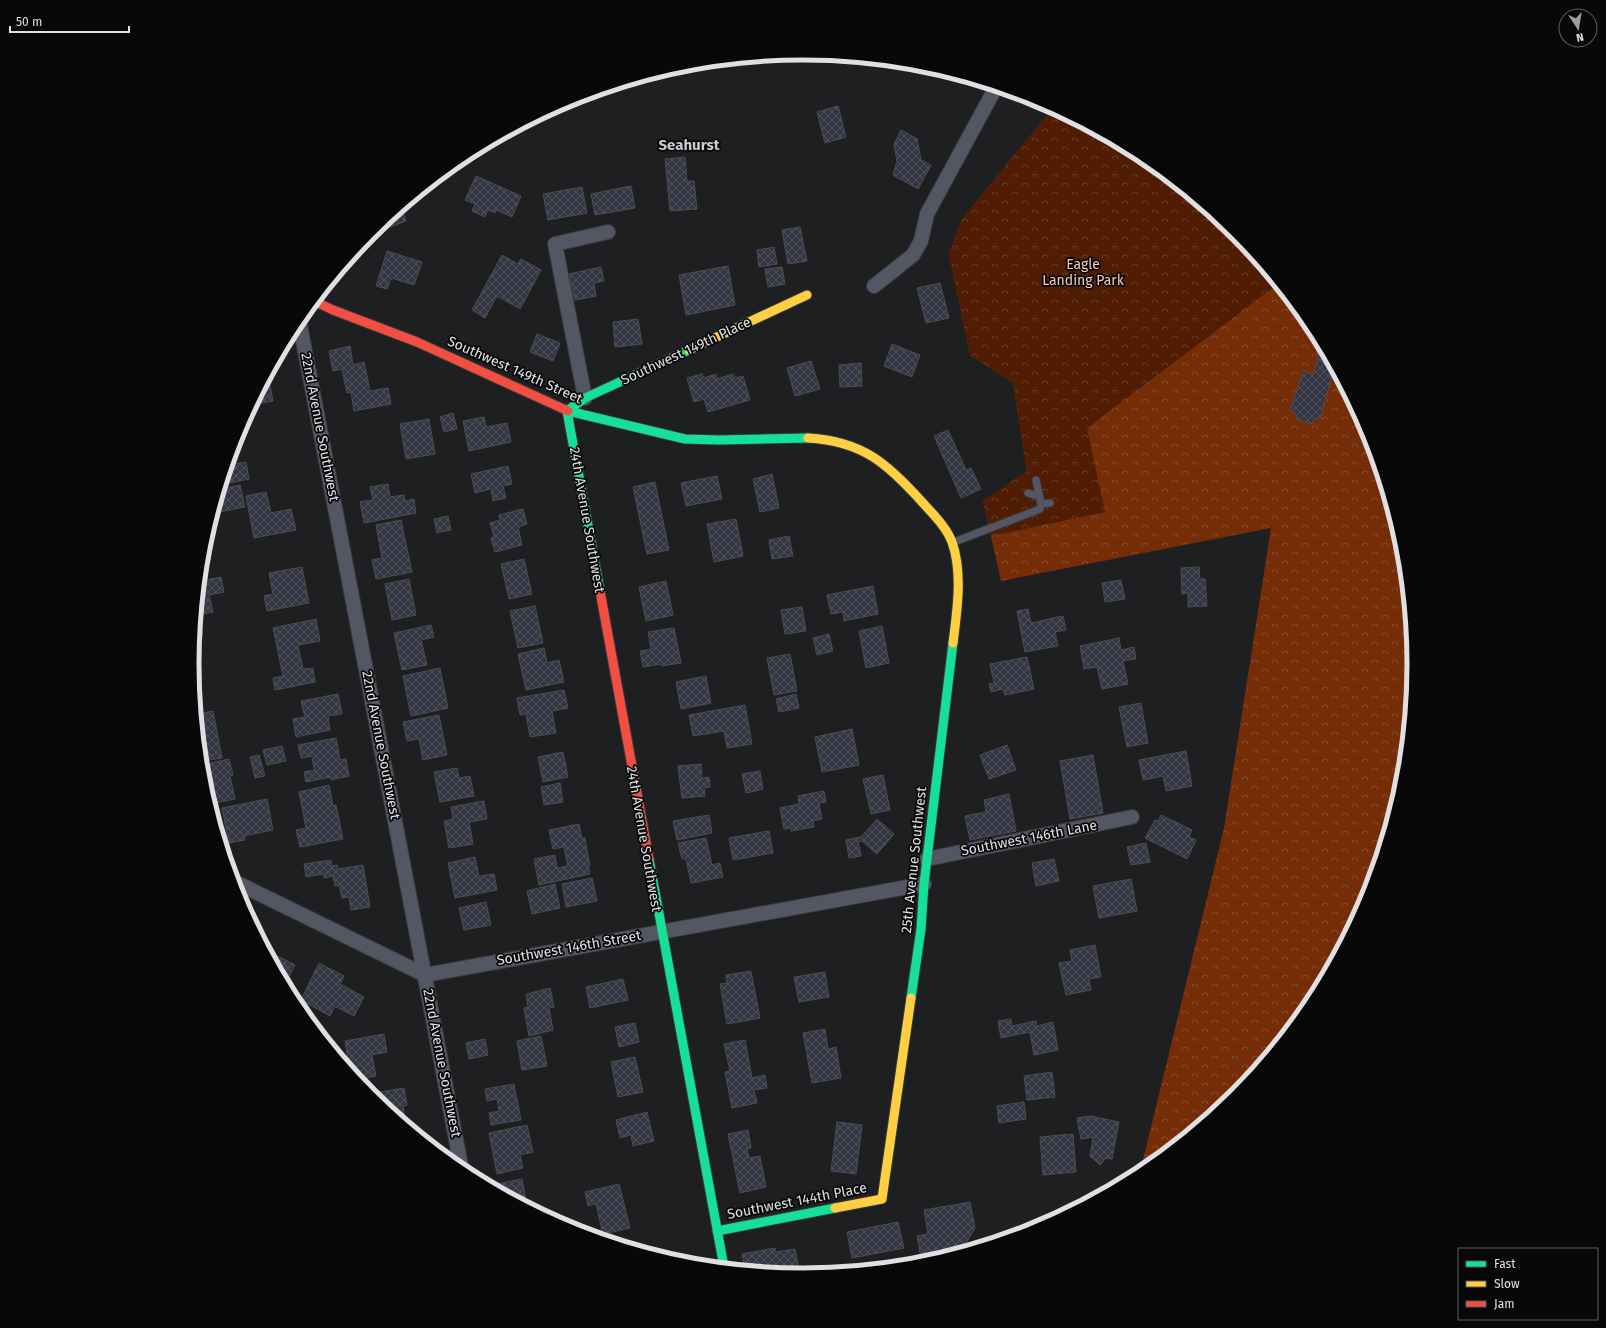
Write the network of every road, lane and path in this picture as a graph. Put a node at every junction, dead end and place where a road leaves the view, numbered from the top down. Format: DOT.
graph roads {
  1 [pos="994,91"];
  2 [pos="608,232"];
  3 [pos="874,286"];
  4 [pos="807,295"];
  5 [pos="319,303"];
  6 [pos="301,329"];
  7 [pos="585,398"];
  8 [pos="567,411"];
  9 [pos="1036,480"];
  10 [pos="1028,493"];
  11 [pos="1040,500"];
  12 [pos="1050,502"];
  13 [pos="943,525"];
  14 [pos="952,543"];
  15 [pos="1132,817"];
  16 [pos="927,859"];
  17 [pos="924,884"];
  18 [pos="241,885"];
  19 [pos="661,932"];
  20 [pos="425,975"];
  21 [pos="460,1161"];
  22 [pos="882,1199"];
  23 [pos="717,1231"];
  24 [pos="723,1263"];
  1 -- 3 [label="street"];
  2 -- 7 [label="street"];
  4 -- 7 [label="street, Southwest 149th Place"];
  5 -- 8 [label="street, Southwest 149th Street"];
  6 -- 20 [label="street, 22nd Avenue Southwest"];
  7 -- 8 [label="street, Southwest 149th Place"];
  8 -- 13 [label="street, Southwest 149th Street"];
  8 -- 19 [label="street, 24th Avenue Southwest"];
  9 -- 11 [label="lane"];
  10 -- 11 [label="lane"];
  11 -- 12 [label="lane"];
  11 -- 14 [label="lane"];
  13 -- 14 [label="street, 25th Avenue Southwest"];
  14 -- 16 [label="street, 25th Avenue Southwest"];
  15 -- 16 [label="street, Southwest 146th Lane"];
  16 -- 17 [label="street, 25th Avenue Southwest"];
  17 -- 19 [label="street, Southwest 146th Street"];
  17 -- 22 [label="street, 25th Avenue Southwest"];
  18 -- 20 [label="street"];
  19 -- 20 [label="street, Southwest 146th Street"];
  19 -- 23 [label="street, 24th Avenue Southwest"];
  20 -- 21 [label="street, 22nd Avenue Southwest"];
  22 -- 23 [label="street, Southwest 144th Place"];
  23 -- 24 [label="street, 24th Avenue Southwest"];
}
